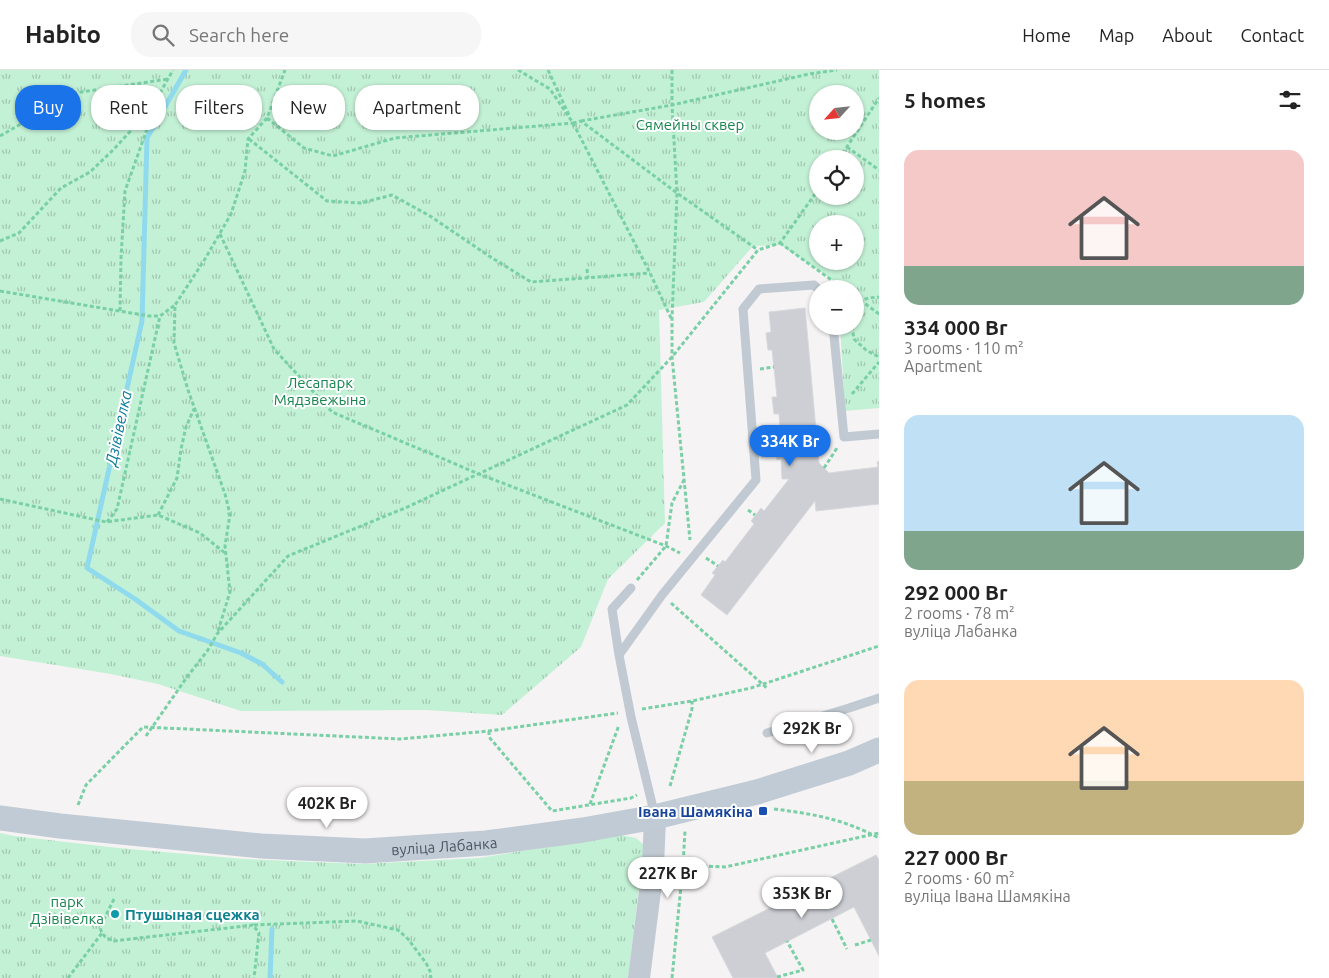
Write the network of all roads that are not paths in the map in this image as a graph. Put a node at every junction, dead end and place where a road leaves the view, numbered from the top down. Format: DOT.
graph roads {
  1 [pos="809,285"];
  2 [pos="834,335"];
  3 [pos="879,434"];
  4 [pos="630,588"];
  5 [pos="619,655"];
  6 [pos="879,698"];
  7 [pos="767,733"];
  8 [pos="879,750"];
  9 [pos="655,817"];
  10 [pos="0,818"];
  11 [pos="639,978"];
  1 -- 5 [label="lane"];
  2 -- 3 [label="lane"];
  4 -- 5 [label="lane"];
  5 -- 9 [label="lane"];
  6 -- 7 [label="lane"];
  8 -- 9 [label="main road, вуліца Лабанка"];
  9 -- 10 [label="main road, вуліца Лабанка"];
  9 -- 11 [label="street"];
}
